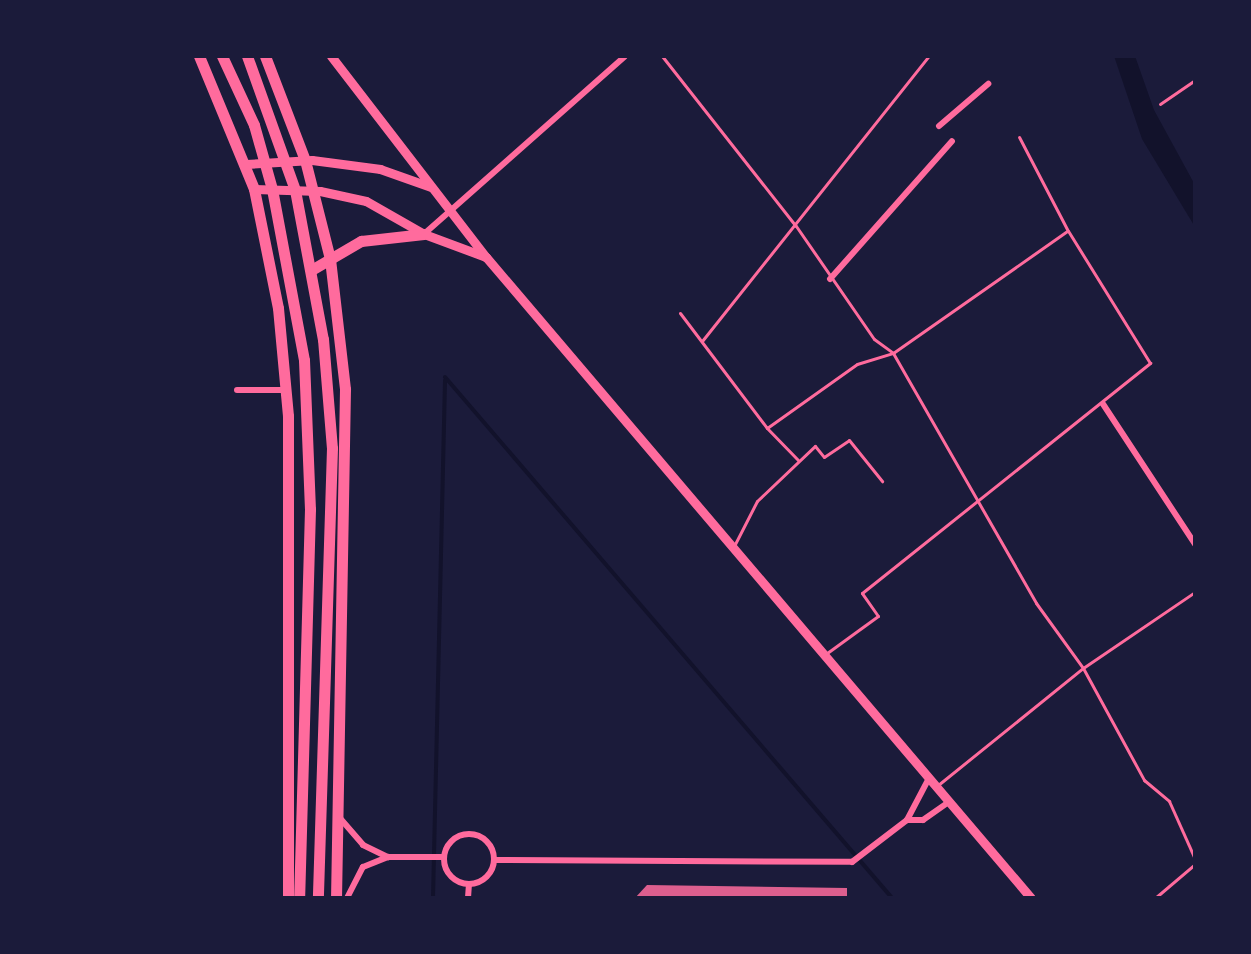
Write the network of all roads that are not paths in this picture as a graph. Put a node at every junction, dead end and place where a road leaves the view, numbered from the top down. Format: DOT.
graph roads {
  1 [pos="199,56"];
  2 [pos="222,56"];
  3 [pos="247,56"];
  4 [pos="265,56"];
  5 [pos="331,56"];
  6 [pos="625,56"];
  7 [pos="662,56"];
  8 [pos="929,56"];
  9 [pos="1195,80"];
  10 [pos="988,84"];
  11 [pos="1160,104"];
  12 [pos="939,126"];
  13 [pos="1019,137"];
  14 [pos="952,141"];
  15 [pos="305,160"];
  16 [pos="287,161"];
  17 [pos="264,163"];
  18 [pos="246,164"];
  19 [pos="431,187"];
  20 [pos="254,189"];
  21 [pos="272,189"];
  22 [pos="295,190"];
  23 [pos="313,191"];
  24 [pos="451,207"];
  25 [pos="796,226"];
  26 [pos="1068,231"];
  27 [pos="424,234"];
  28 [pos="486,257"];
  29 [pos="330,259"];
  30 [pos="313,269"];
  31 [pos="830,279"];
  32 [pos="680,313"];
  33 [pos="702,341"];
  34 [pos="893,353"];
  35 [pos="237,390"];
  36 [pos="286,390"];
  37 [pos="1103,404"];
  38 [pos="767,428"];
  39 [pos="798,460"];
  40 [pos="882,481"];
  41 [pos="978,503"];
  42 [pos="1195,544"];
  43 [pos="731,551"];
  44 [pos="1195,592"];
  45 [pos="824,656"];
  46 [pos="1083,668"];
  47 [pos="932,784"];
  48 [pos="947,803"];
  49 [pos="337,813"];
  50 [pos="907,820"];
  51 [pos="388,857"];
  52 [pos="444,857"];
  53 [pos="494,860"];
  54 [pos="1195,861"];
  55 [pos="469,884"];
  56 [pos="288,898"];
  57 [pos="299,898"];
  58 [pos="318,898"];
  59 [pos="336,898"];
  60 [pos="347,898"];
  61 [pos="468,898"];
  62 [pos="1031,898"];
  63 [pos="1155,898"];
  1 -- 18 [label="highway"];
  2 -- 17 [label="highway"];
  3 -- 16 [label="highway"];
  4 -- 15 [label="highway"];
  5 -- 19 [label="main road"];
  6 -- 24 [label="street"];
  7 -- 25 [label="lane"];
  8 -- 25 [label="lane"];
  9 -- 11 [label="lane"];
  10 -- 12 [label="street"];
  13 -- 26 [label="lane"];
  14 -- 31 [label="street"];
  15 -- 16 [label="main road"];
  15 -- 19 [label="main road"];
  15 -- 23 [label="highway"];
  16 -- 17 [label="main road"];
  16 -- 22 [label="highway"];
  17 -- 18 [label="main road"];
  17 -- 21 [label="highway"];
  18 -- 20 [label="highway"];
  19 -- 24 [label="main road"];
  20 -- 21 [label="main road"];
  20 -- 36 [label="highway"];
  21 -- 22 [label="main road"];
  21 -- 57 [label="highway"];
  22 -- 23 [label="main road"];
  22 -- 30 [label="highway"];
  23 -- 27 [label="main road"];
  23 -- 29 [label="highway"];
  24 -- 27 [label="street"];
  24 -- 28 [label="main road"];
  25 -- 31 [label="lane"];
  25 -- 33 [label="lane"];
  26 -- 34 [label="lane"];
  26 -- 37 [label="lane"];
  27 -- 28 [label="main road"];
  27 -- 29 [label="highway"];
  28 -- 43 [label="main road"];
  29 -- 30 [label="highway"];
  29 -- 49 [label="highway"];
  30 -- 58 [label="highway"];
  31 -- 34 [label="lane"];
  32 -- 33 [label="lane"];
  33 -- 38 [label="lane"];
  34 -- 38 [label="lane"];
  34 -- 41 [label="lane"];
  35 -- 36 [label="street"];
  36 -- 56 [label="highway"];
  37 -- 41 [label="lane"];
  37 -- 42 [label="street"];
  38 -- 39 [label="lane"];
  39 -- 40 [label="lane"];
  39 -- 43 [label="lane"];
  41 -- 45 [label="lane"];
  41 -- 46 [label="lane"];
  43 -- 45 [label="main road"];
  44 -- 46 [label="lane"];
  45 -- 47 [label="main road"];
  46 -- 47 [label="lane"];
  46 -- 54 [label="lane"];
  47 -- 48 [label="main road"];
  47 -- 50 [label="street"];
  48 -- 50 [label="street"];
  48 -- 62 [label="main road"];
  49 -- 51 [label="street"];
  49 -- 59 [label="highway"];
  50 -- 53 [label="street"];
  51 -- 52 [label="street"];
  51 -- 60 [label="street"];
  52 -- 53 [label="street"];
  52 -- 55 [label="street"];
  53 -- 55 [label="street"];
  54 -- 63 [label="lane"];
  55 -- 61 [label="street"];
}
